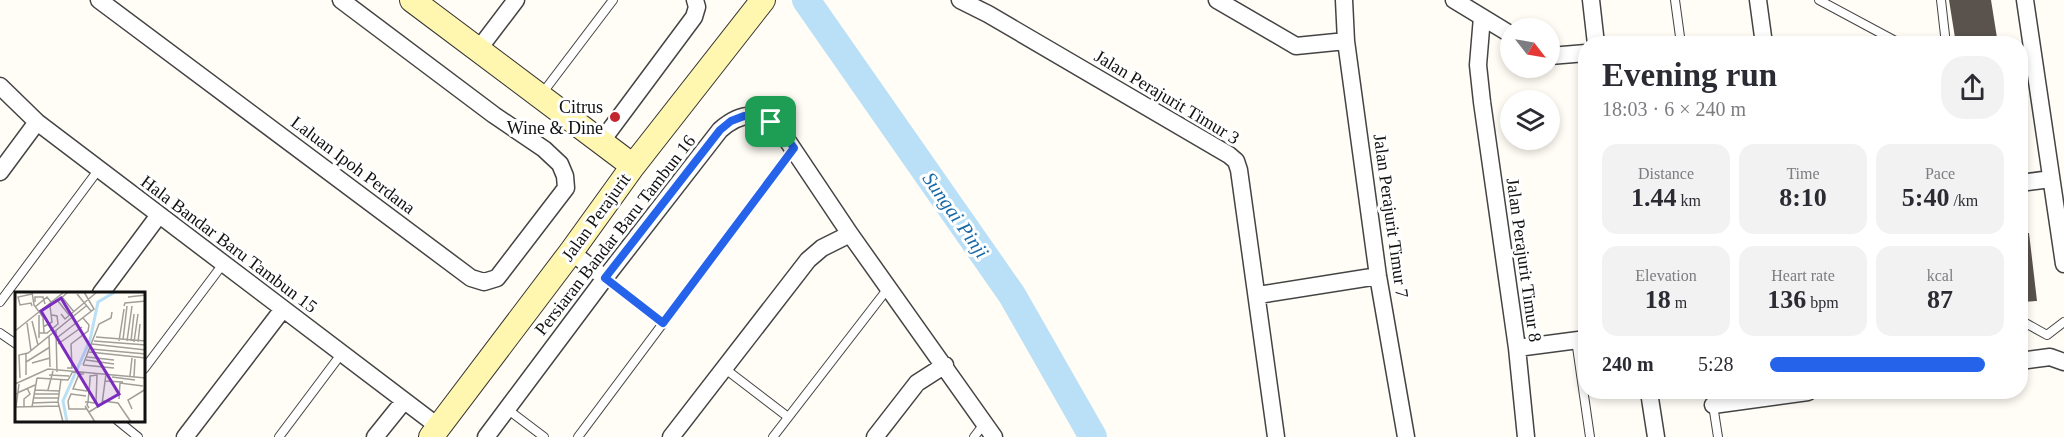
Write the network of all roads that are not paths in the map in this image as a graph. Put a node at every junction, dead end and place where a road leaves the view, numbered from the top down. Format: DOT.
graph roads {
  1 [pos="99,0"];
  2 [pos="341,0"];
  3 [pos="516,0"];
  4 [pos="613,0"];
  5 [pos="695,0"];
  6 [pos="960,0"];
  7 [pos="1217,0"];
  8 [pos="1344,0"];
  9 [pos="1454,0"];
  10 [pos="1591,0"];
  11 [pos="1675,0"];
  12 [pos="1758,0"];
  13 [pos="1819,0"];
  14 [pos="1941,0"];
  15 [pos="2025,0"];
  16 [pos="417,2"];
  17 [pos="758,6"];
  18 [pos="992,7"];
  19 [pos="1482,17"];
  20 [pos="1500,28"];
  21 [pos="1595,36"];
  22 [pos="1680,36"];
  23 [pos="1763,36"];
  24 [pos="1886,36"];
  25 [pos="1945,36"];
  26 [pos="1346,41"];
  27 [pos="478,50"];
  28 [pos="1578,54"];
  29 [pos="1560,55"];
  30 [pos="0,86"];
  31 [pos="540,96"];
  32 [pos="37,122"];
  33 [pos="602,142"];
  34 [pos="794,148"];
  35 [pos="633,166"];
  36 [pos="99,169"];
  37 [pos="0,172"];
  38 [pos="2051,179"];
  39 [pos="2028,182"];
  40 [pos="159,215"];
  41 [pos="850,234"];
  42 [pos="571,252"];
  43 [pos="223,264"];
  44 [pos="2064,264"];
  45 [pos="1378,276"];
  46 [pos="605,278"];
  47 [pos="889,287"];
  48 [pos="102,292"];
  49 [pos="1258,295"];
  50 [pos="0,302"];
  51 [pos="283,309"];
  52 [pos="2064,322"];
  53 [pos="663,323"];
  54 [pos="2028,325"];
  55 [pos="0,333"];
  56 [pos="1578,340"];
  57 [pos="15,344"];
  58 [pos="1517,348"];
  59 [pos="342,353"];
  60 [pos="2057,359"];
  61 [pos="2028,361"];
  62 [pos="945,365"];
  63 [pos="146,366"];
  64 [pos="724,368"];
  65 [pos="1586,399"];
  66 [pos="1650,399"];
  67 [pos="1712,399"];
  68 [pos="404,400"];
  69 [pos="507,409"];
  70 [pos="788,417"];
  71 [pos="119,422"];
  72 [pos="435,432"];
  73 [pos="984,433"];
  74 [pos="138,437"];
  75 [pos="185,437"];
  76 [pos="279,437"];
  77 [pos="375,437"];
  78 [pos="486,437"];
  79 [pos="544,437"];
  80 [pos="578,437"];
  81 [pos="671,437"];
  82 [pos="773,437"];
  83 [pos="875,437"];
  84 [pos="1276,437"];
  85 [pos="1406,437"];
  86 [pos="1526,437"];
  87 [pos="1590,437"];
  88 [pos="1656,437"];
  89 [pos="1718,437"];
  1 -- 2 [label="street, Laluan Ipoh Perdana"];
  3 -- 27 [label="street"];
  4 -- 31 [label="lane"];
  5 -- 33 [label="street"];
  6 -- 18 [label="street, Jalan Perajurit Timur 3"];
  7 -- 26 [label="street"];
  8 -- 26 [label="street, Jalan Perajurit Timur 7"];
  9 -- 19 [label="street"];
  10 -- 21 [label="street"];
  11 -- 22 [label="lane"];
  12 -- 23 [label="street"];
  13 -- 24 [label="lane"];
  14 -- 25 [label="lane"];
  15 -- 38 [label="street"];
  16 -- 27 [label="street"];
  17 -- 35 [label="street, Jalan Perajurit"];
  18 -- 49 [label="street, Jalan Perajurit Timur 3"];
  19 -- 20 [label="street"];
  19 -- 58 [label="street, Jalan Perajurit Timur 8"];
  26 -- 45 [label="street, Jalan Perajurit Timur 7"];
  27 -- 31 [label="street"];
  28 -- 29 [label="street"];
  30 -- 32 [label="street, Hala Bandar Baru Tambun 15"];
  31 -- 33 [label="street"];
  32 -- 36 [label="street, Hala Bandar Baru Tambun 15"];
  32 -- 37 [label="street"];
  33 -- 35 [label="street"];
  34 -- 41 [label="street, Persiaran Bandar Baru Tambun 16"];
  34 -- 46 [label="street, Persiaran Bandar Baru Tambun 16"];
  34 -- 53 [label="lane"];
  35 -- 42 [label="street, Jalan Perajurit"];
  36 -- 40 [label="street, Hala Bandar Baru Tambun 15"];
  36 -- 50 [label="lane"];
  38 -- 39 [label="street"];
  38 -- 44 [label="street"];
  40 -- 43 [label="street, Hala Bandar Baru Tambun 15"];
  40 -- 48 [label="street"];
  41 -- 47 [label="street, Persiaran Bandar Baru Tambun 16"];
  41 -- 64 [label="street"];
  42 -- 46 [label="street"];
  42 -- 72 [label="street, Jalan Perajurit"];
  43 -- 51 [label="street, Hala Bandar Baru Tambun 15"];
  43 -- 63 [label="lane"];
  45 -- 49 [label="street"];
  45 -- 85 [label="street, Jalan Perajurit Timur 7"];
  46 -- 53 [label="lane"];
  46 -- 69 [label="street, Persiaran Bandar Baru Tambun 16"];
  47 -- 62 [label="street, Persiaran Bandar Baru Tambun 16"];
  47 -- 70 [label="lane"];
  49 -- 84 [label="street, Jalan Perajurit Timur 3"];
  51 -- 59 [label="street, Hala Bandar Baru Tambun 15"];
  51 -- 75 [label="street"];
  52 -- 54 [label="lane"];
  53 -- 80 [label="lane"];
  55 -- 57 [label="lane"];
  56 -- 58 [label="street"];
  58 -- 86 [label="street, Jalan Perajurit Timur 8"];
  59 -- 68 [label="street, Hala Bandar Baru Tambun 15"];
  59 -- 76 [label="lane"];
  60 -- 61 [label="street"];
  62 -- 73 [label="street, Persiaran Bandar Baru Tambun 16"];
  62 -- 83 [label="street"];
  64 -- 70 [label="lane"];
  64 -- 81 [label="street"];
  65 -- 87 [label="lane"];
  66 -- 88 [label="street"];
  67 -- 89 [label="lane"];
  68 -- 72 [label="street, Hala Bandar Baru Tambun 15"];
  68 -- 77 [label="street"];
  69 -- 78 [label="street, Persiaran Bandar Baru Tambun 16"];
  69 -- 79 [label="lane"];
  70 -- 82 [label="lane"];
  71 -- 74 [label="lane"];
}
